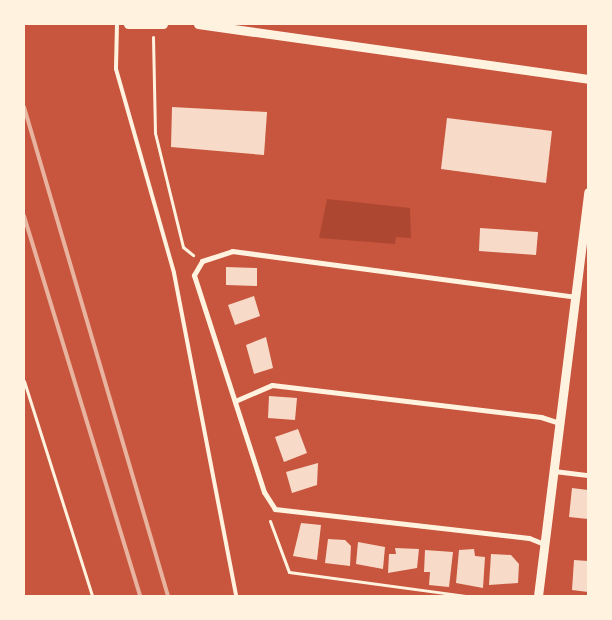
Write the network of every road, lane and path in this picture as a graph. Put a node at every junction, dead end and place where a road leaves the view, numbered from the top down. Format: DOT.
graph roads {
  1 [pos="117,24"];
  2 [pos="128,24"];
  3 [pos="163,24"];
  4 [pos="198,24"];
  5 [pos="232,27"];
  6 [pos="153,36"];
  7 [pos="588,79"];
  8 [pos="588,192"];
  9 [pos="202,261"];
  10 [pos="576,298"];
  11 [pos="24,382"];
  12 [pos="235,401"];
  13 [pos="559,423"];
  14 [pos="554,471"];
  15 [pos="588,475"];
  16 [pos="275,509"];
  17 [pos="544,544"];
  18 [pos="92,596"];
  19 [pos="236,596"];
  20 [pos="467,596"];
  21 [pos="538,596"];
  1 -- 19 [label="lane"];
  2 -- 3 [label="street"];
  4 -- 5 [label="street"];
  5 -- 7 [label="street"];
  6 -- 9 [label="path"];
  8 -- 10 [label="street"];
  9 -- 10 [label="street"];
  9 -- 12 [label="street"];
  10 -- 13 [label="street"];
  11 -- 18 [label="path"];
  12 -- 13 [label="street"];
  12 -- 16 [label="street"];
  13 -- 14 [label="street"];
  14 -- 15 [label="street"];
  14 -- 17 [label="street"];
  16 -- 17 [label="street"];
  16 -- 20 [label="path"];
  17 -- 21 [label="street"];
}
